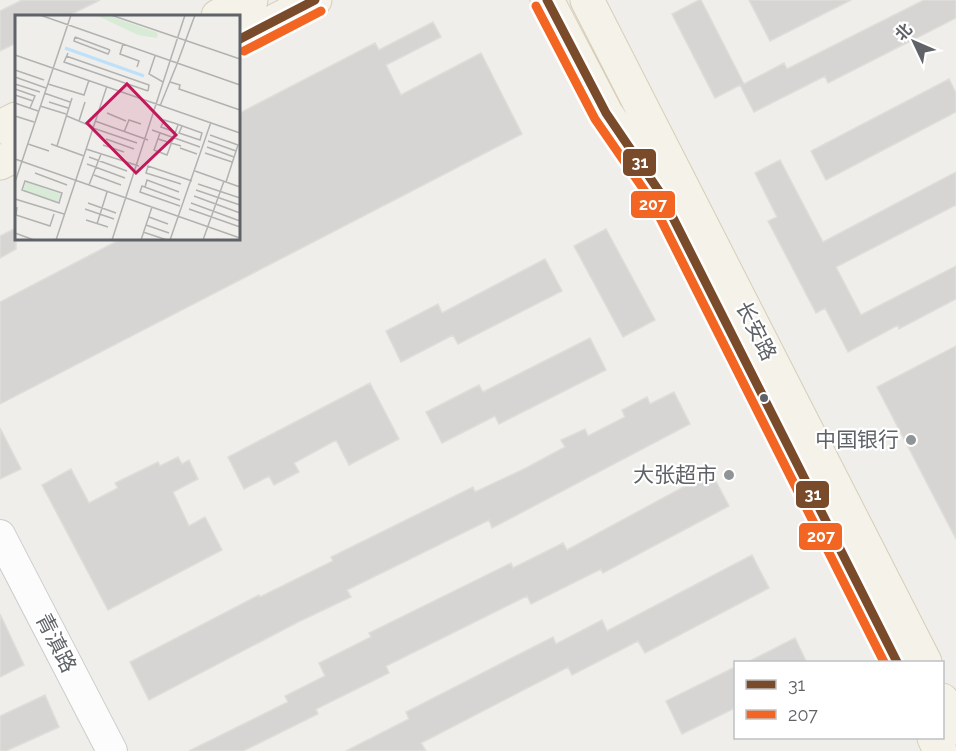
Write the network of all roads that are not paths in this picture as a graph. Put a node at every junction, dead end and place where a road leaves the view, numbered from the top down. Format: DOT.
graph roads {
  1 [pos="251,0"];
  2 [pos="315,0"];
  3 [pos="547,0"];
  4 [pos="587,0"];
  5 [pos="220,15"];
  6 [pos="240,39"];
  7 [pos="15,120"];
  8 [pos="0,127"];
  9 [pos="15,156"];
  10 [pos="0,163"];
  11 [pos="0,535"];
  12 [pos="896,661"];
  13 [pos="924,661"];
  14 [pos="944,704"];
  15 [pos="956,728"];
  16 [pos="112,751"];
  1 -- 5 [label="main road"];
  2 -- 6 [label="main road"];
  3 -- 12 [label="main road, 长安路"];
  4 -- 13 [label="main road, 长安路"];
  7 -- 8 [label="main road"];
  9 -- 10 [label="main road"];
  11 -- 16 [label="street, 青滇路"];
  14 -- 15 [label="main road"];
}
